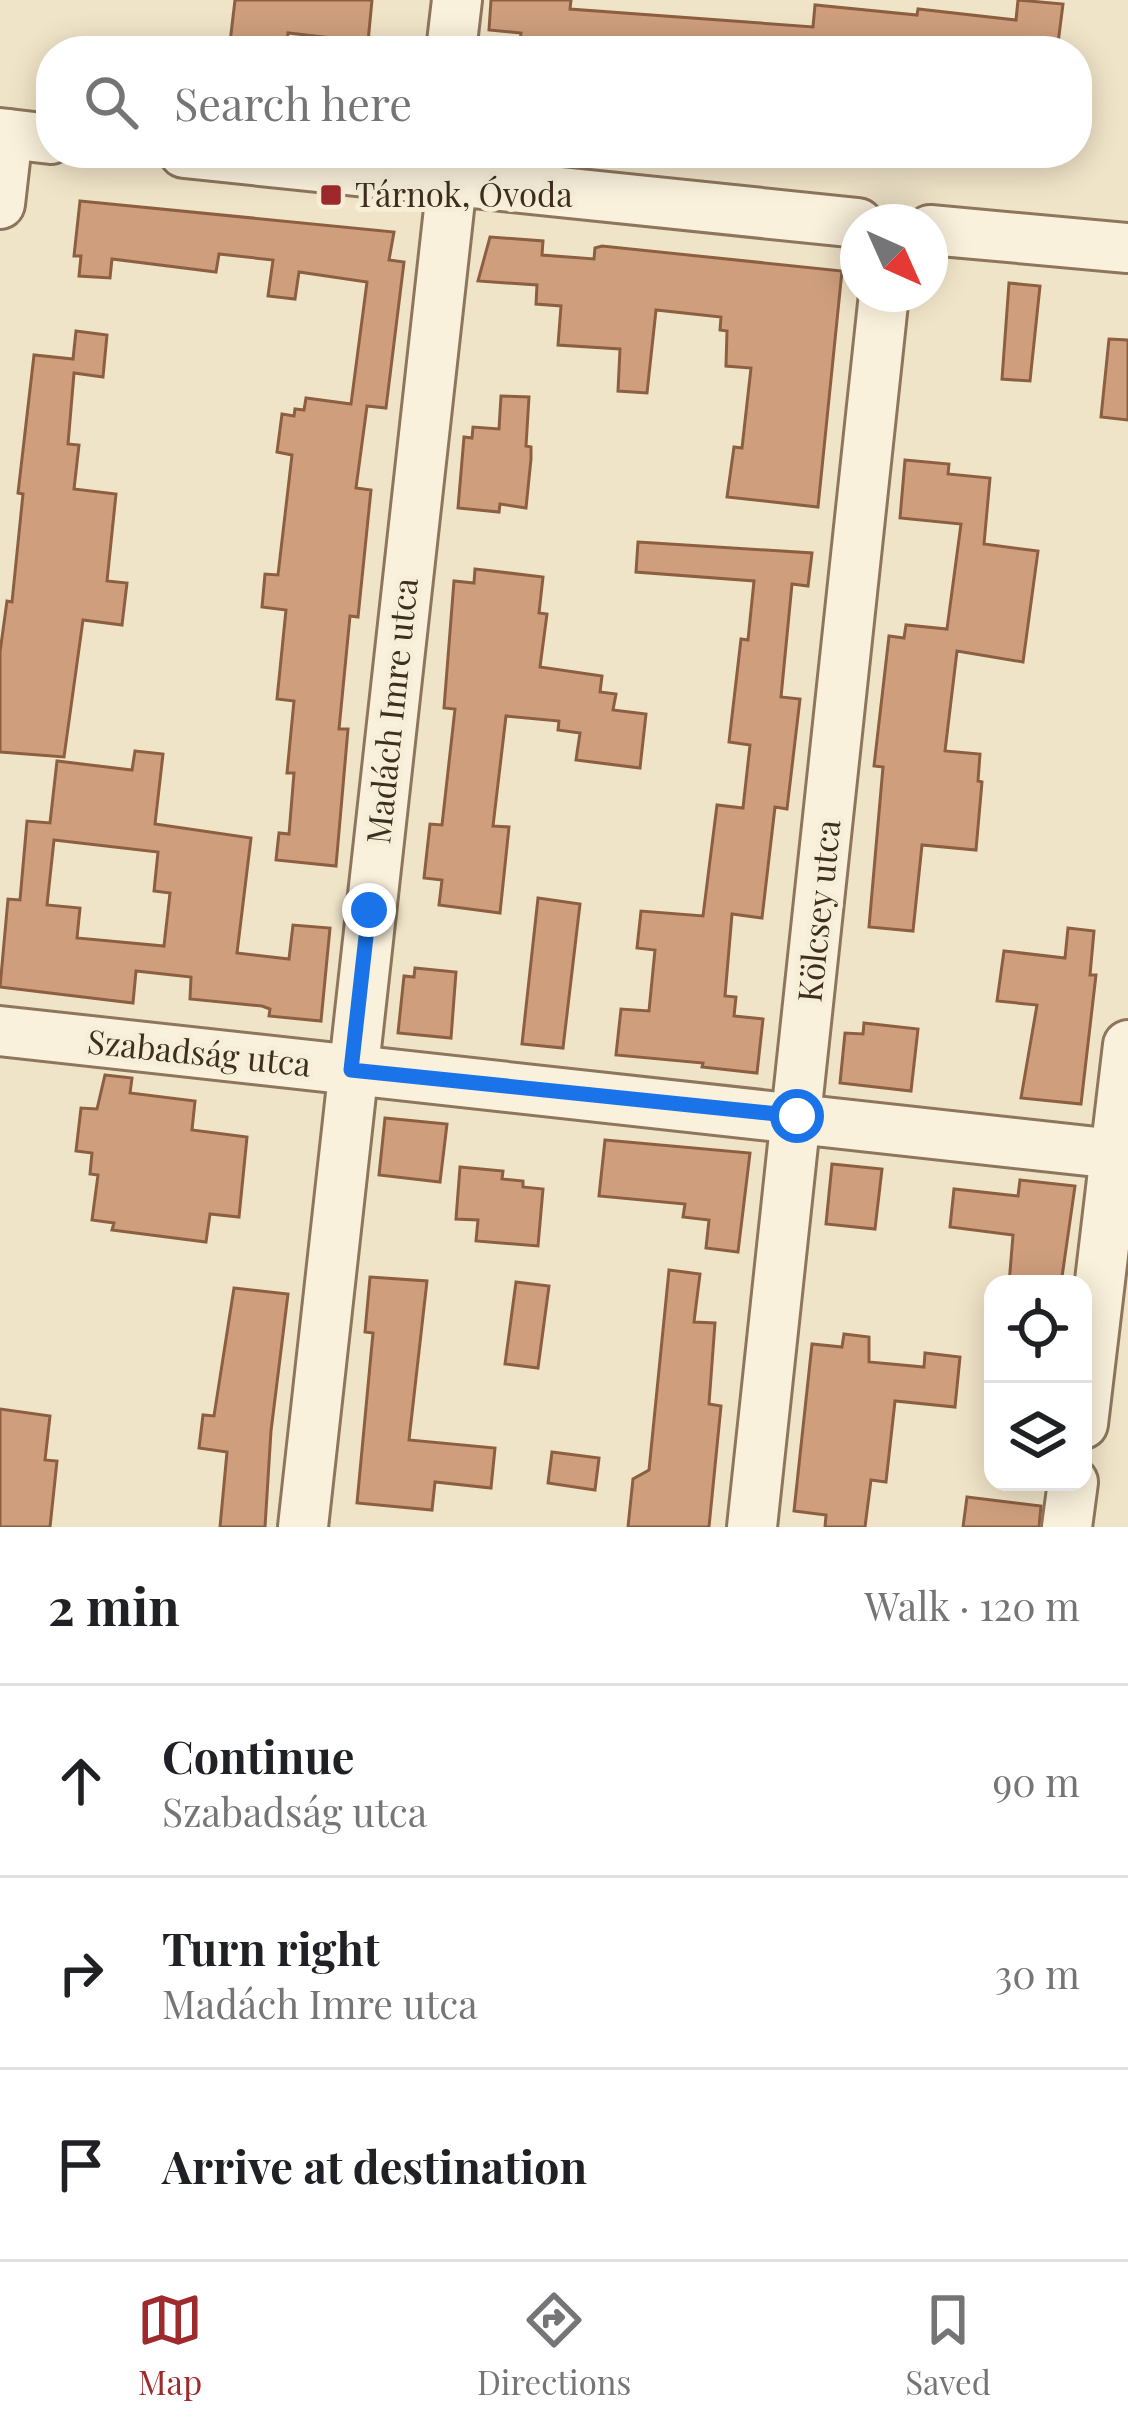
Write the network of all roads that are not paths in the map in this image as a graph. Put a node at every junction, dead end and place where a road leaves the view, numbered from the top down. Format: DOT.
graph roads {
  1 [pos="457,0"];
  2 [pos="453,36"];
  3 [pos="20,135"];
  4 [pos="389,168"];
  5 [pos="444,172"];
  6 [pos="0,204"];
  7 [pos="840,221"];
  8 [pos="948,232"];
  9 [pos="1128,248"];
  10 [pos="882,312"];
  11 [pos="0,1031"];
  12 [pos="1128,1045"];
  13 [pos="351,1070"];
  14 [pos="797,1116"];
  15 [pos="1114,1154"];
  16 [pos="1088,1383"];
  17 [pos="1072,1491"];
  18 [pos="303,1527"];
  19 [pos="752,1527"];
  20 [pos="1067,1527"];
  1 -- 2 [label="street"];
  3 -- 6 [label="street"];
  4 -- 5 [label="street"];
  5 -- 7 [label="street"];
  5 -- 13 [label="street, Madách Imre utca"];
  8 -- 9 [label="street"];
  10 -- 14 [label="street, Kölcsey utca"];
  11 -- 13 [label="street, Szabadság utca"];
  12 -- 15 [label="street"];
  13 -- 14 [label="street, Szabadság utca"];
  13 -- 18 [label="street, Madách Imre utca"];
  14 -- 15 [label="street, Szabadság utca"];
  14 -- 19 [label="street, Kölcsey utca"];
  15 -- 16 [label="street"];
  17 -- 20 [label="street"];
}
